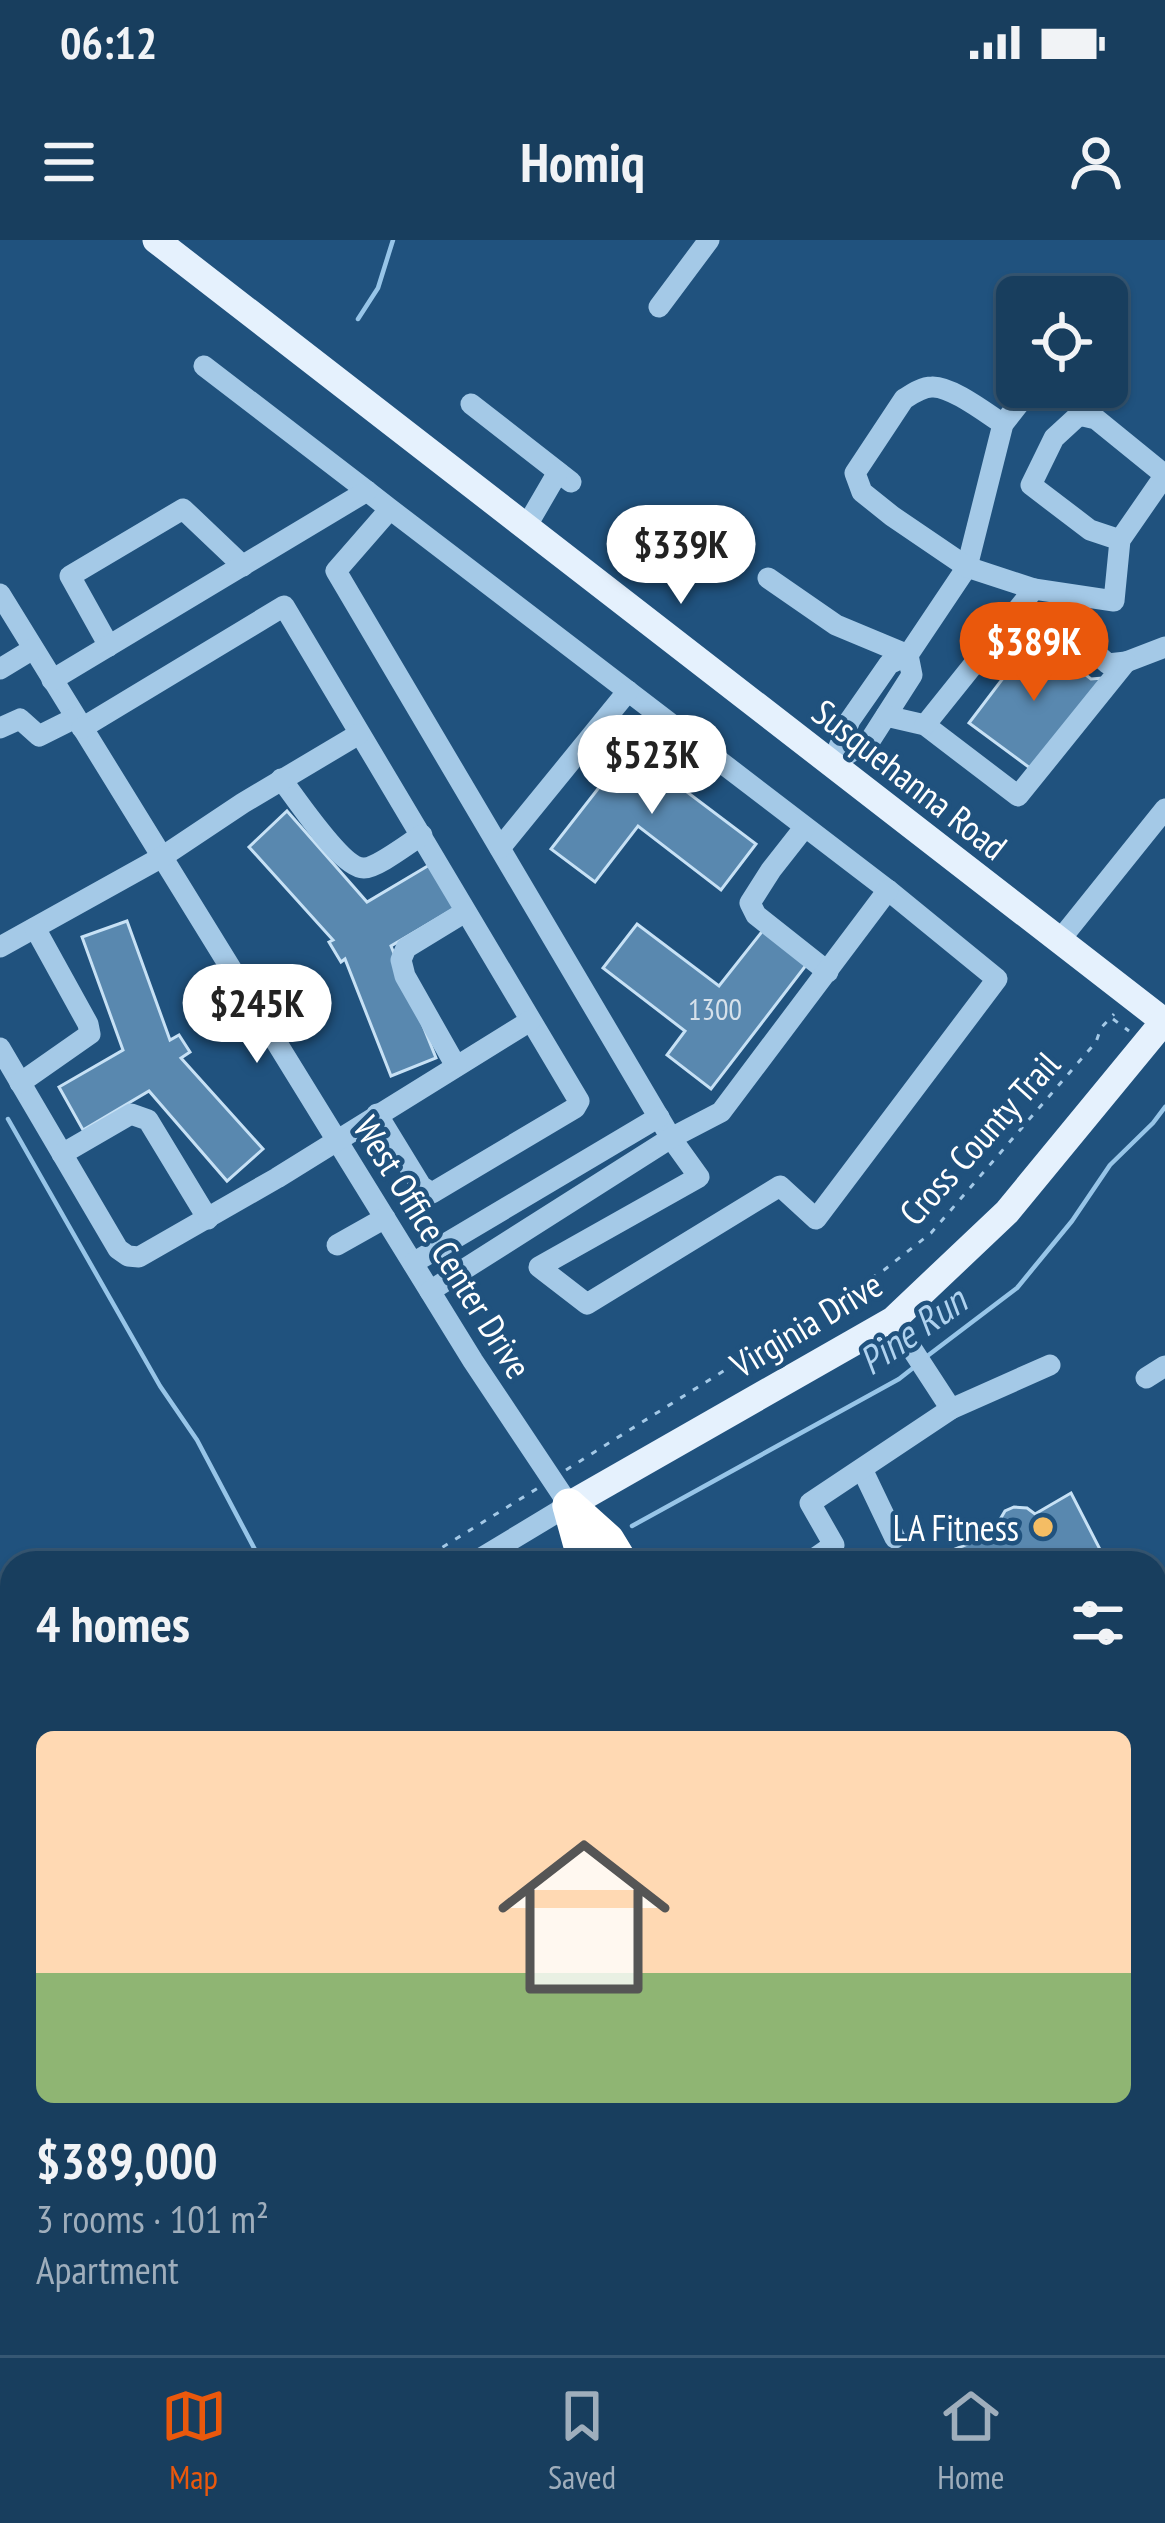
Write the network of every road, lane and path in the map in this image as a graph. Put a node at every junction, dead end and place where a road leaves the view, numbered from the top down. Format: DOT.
graph roads {
  1 [pos="156,240"];
  2 [pos="709,240"];
  3 [pos="659,308"];
  4 [pos="204,366"];
  5 [pos="471,404"];
  6 [pos="1016,408"];
  7 [pos="1003,424"];
  8 [pos="1165,475"];
  9 [pos="367,491"];
  10 [pos="390,509"];
  11 [pos="526,527"];
  12 [pos="1120,540"];
  13 [pos="243,566"];
  14 [pos="967,567"];
  15 [pos="768,578"];
  16 [pos="1034,589"];
  17 [pos="0,594"];
  18 [pos="1012,617"];
  19 [pos="109,646"];
  20 [pos="1165,647"];
  21 [pos="33,649"];
  22 [pos="908,655"];
  23 [pos="1126,662"];
  24 [pos="0,668"];
  25 [pos="52,680"];
  26 [pos="628,691"];
  27 [pos="886,716"];
  28 [pos="79,723"];
  29 [pos="925,725"];
  30 [pos="0,728"];
  31 [pos="359,734"];
  32 [pos="832,764"];
  33 [pos="281,779"];
  34 [pos="1165,809"];
  35 [pos="804,828"];
  36 [pos="422,835"];
  37 [pos="500,848"];
  38 [pos="162,857"];
  39 [pos="889,890"];
  40 [pos="465,912"];
  41 [pos="35,928"];
  42 [pos="1059,941"];
  43 [pos="0,947"];
  44 [pos="828,972"];
  45 [pos="1132,995"];
  46 [pos="530,1021"];
  47 [pos="1164,1021"];
  48 [pos="0,1048"];
  49 [pos="456,1066"];
  50 [pos="20,1083"];
  51 [pos="376,1114"];
  52 [pos="659,1117"];
  53 [pos="671,1138"];
  54 [pos="337,1140"];
  55 [pos="62,1154"];
  56 [pos="385,1218"];
  57 [pos="208,1219"];
  58 [pos="337,1246"];
  59 [pos="413,1263"];
  60 [pos="430,1292"];
  61 [pos="893,1320"];
  62 [pos="1049,1365"];
  63 [pos="951,1409"];
  64 [pos="862,1469"];
  65 [pos="561,1492"];
  66 [pos="895,1538"];
  67 [pos="441,1551"];
  68 [pos="487,1551"];
  69 [pos="581,1551"];
  70 [pos="615,1551"];
  71 [pos="825,1551"];
  1 -- 11 [label="main road, Susquehanna Road"];
  2 -- 3 [label="street"];
  4 -- 9 [label="street"];
  5 -- 11 [label="street"];
  6 -- 7 [label="street"];
  7 -- 14 [label="street"];
  7 -- 14 [label="street"];
  8 -- 12 [label="street"];
  8 -- 12 [label="street"];
  9 -- 10 [label="street"];
  9 -- 13 [label="street"];
  10 -- 26 [label="street"];
  10 -- 37 [label="street"];
  11 -- 32 [label="main road, Susquehanna Road"];
  12 -- 16 [label="street"];
  13 -- 19 [label="street"];
  13 -- 19 [label="street"];
  14 -- 16 [label="street"];
  14 -- 22 [label="street"];
  15 -- 22 [label="street"];
  16 -- 18 [label="street"];
  17 -- 21 [label="street, West Office Center Drive"];
  18 -- 23 [label="street"];
  18 -- 29 [label="street"];
  19 -- 25 [label="street"];
  20 -- 23 [label="street"];
  21 -- 24 [label="street"];
  21 -- 25 [label="street, West Office Center Drive"];
  22 -- 27 [label="street"];
  22 -- 32 [label="street"];
  23 -- 29 [label="street"];
  25 -- 28 [label="street, West Office Center Drive"];
  26 -- 35 [label="street"];
  26 -- 37 [label="street"];
  27 -- 29 [label="street"];
  27 -- 32 [label="street"];
  28 -- 30 [label="street"];
  28 -- 31 [label="street"];
  28 -- 38 [label="street, West Office Center Drive"];
  31 -- 33 [label="street"];
  31 -- 36 [label="street"];
  32 -- 42 [label="main road, Susquehanna Road"];
  33 -- 36 [label="street"];
  33 -- 38 [label="street"];
  34 -- 42 [label="street"];
  35 -- 39 [label="street"];
  35 -- 44 [label="street"];
  36 -- 40 [label="street"];
  37 -- 52 [label="street"];
  38 -- 41 [label="street"];
  38 -- 54 [label="street, West Office Center Drive"];
  39 -- 44 [label="street"];
  39 -- 53 [label="street"];
  40 -- 46 [label="street"];
  40 -- 49 [label="street"];
  41 -- 43 [label="street"];
  41 -- 50 [label="street"];
  42 -- 45 [label="main road, Susquehanna Road"];
  44 -- 53 [label="street"];
  45 -- 47 [label="main road, Susquehanna Road"];
  45 -- 65 [label="path, Cross County Trail"];
  46 -- 49 [label="street"];
  46 -- 51 [label="street"];
  47 -- 61 [label="main road, Virginia Drive"];
  48 -- 50 [label="street"];
  49 -- 51 [label="street"];
  50 -- 55 [label="street"];
  51 -- 54 [label="street"];
  52 -- 53 [label="street"];
  52 -- 59 [label="street"];
  53 -- 60 [label="street"];
  54 -- 56 [label="street, West Office Center Drive"];
  54 -- 57 [label="street"];
  55 -- 57 [label="street"];
  55 -- 57 [label="street"];
  56 -- 58 [label="street"];
  56 -- 59 [label="street, West Office Center Drive"];
  59 -- 60 [label="street, West Office Center Drive"];
  60 -- 65 [label="street, West Office Center Drive"];
  61 -- 63 [label="street"];
  61 -- 65 [label="main road, Virginia Drive"];
  62 -- 63 [label="street"];
  63 -- 64 [label="street"];
  64 -- 66 [label="street"];
  64 -- 71 [label="street"];
  65 -- 67 [label="path, Cross County Trail"];
  65 -- 68 [label="street, Virginia Drive"];
  65 -- 69 [label="highway"];
  65 -- 70 [label="highway"];
}
